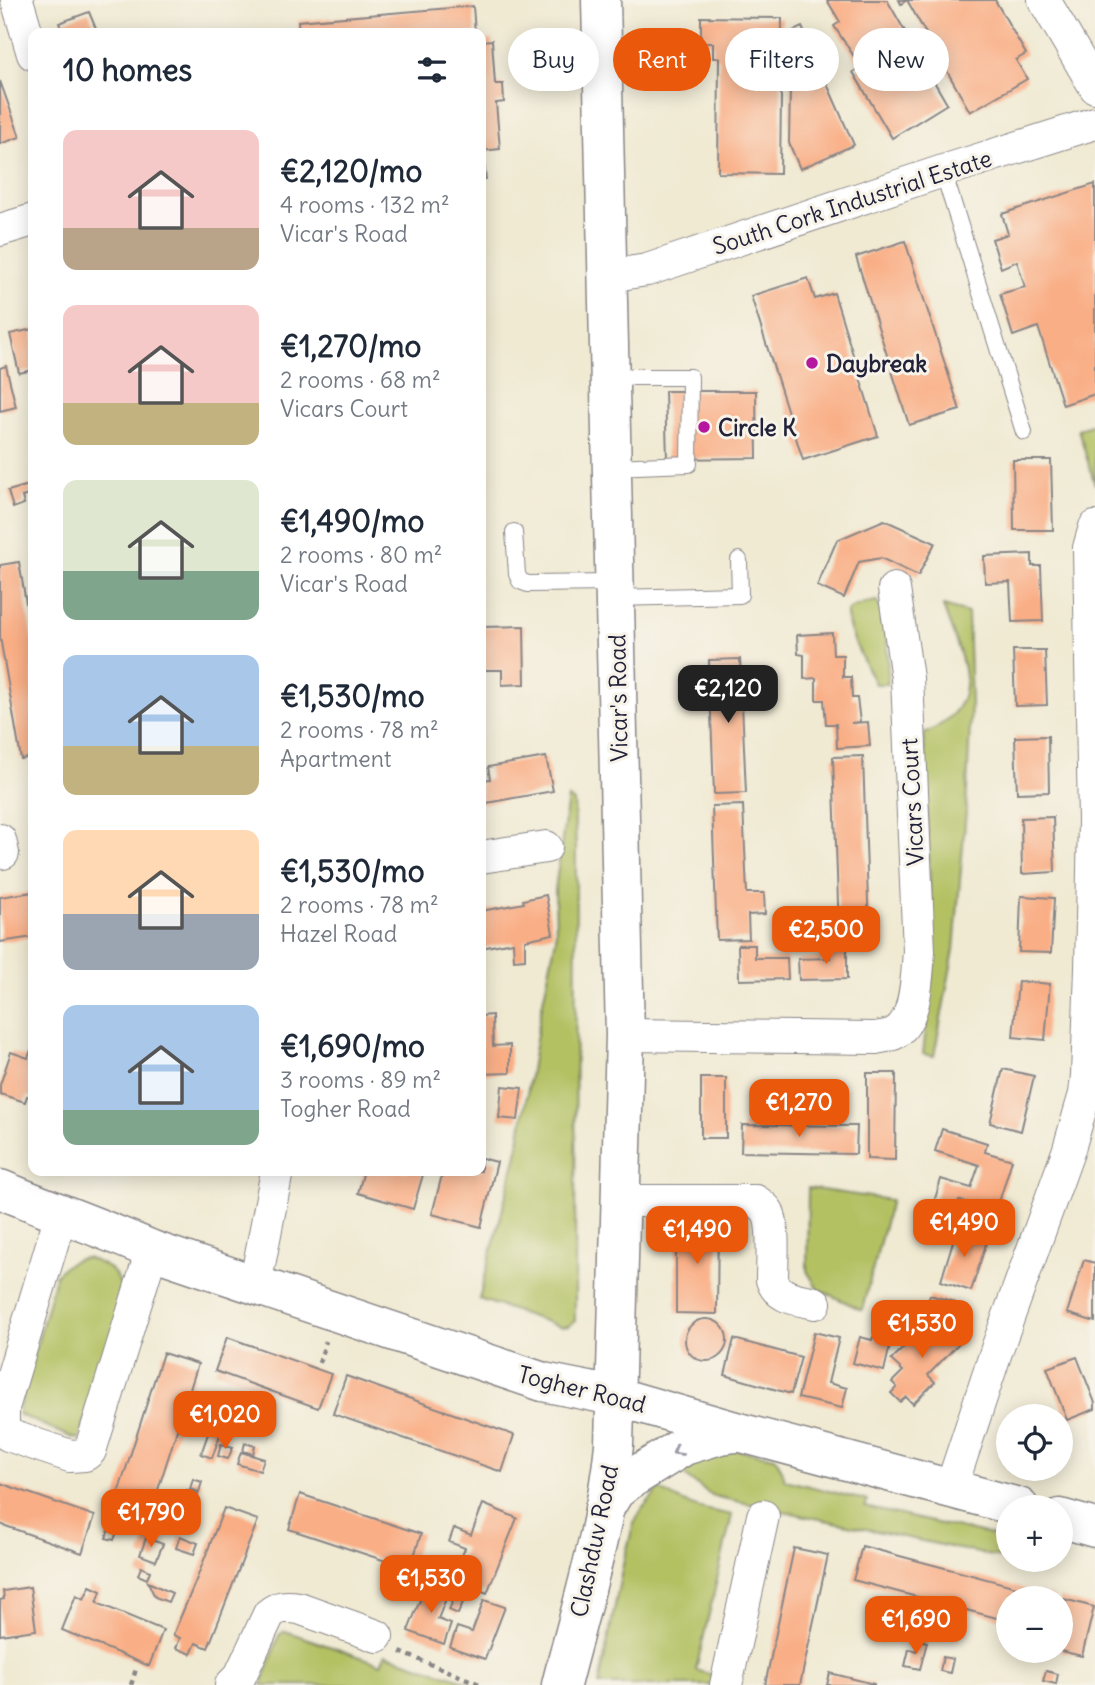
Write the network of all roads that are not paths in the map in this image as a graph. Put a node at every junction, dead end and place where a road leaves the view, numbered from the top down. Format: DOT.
graph roads {
  1 [pos="17,0"];
  2 [pos="601,0"];
  3 [pos="1044,0"];
  4 [pos="28,39"];
  5 [pos="1095,87"];
  6 [pos="1095,123"];
  7 [pos="943,171"];
  8 [pos="28,222"];
  9 [pos="0,230"];
  10 [pos="608,276"];
  11 [pos="610,377"];
  12 [pos="1024,432"];
  13 [pos="612,467"];
  14 [pos="1095,527"];
  15 [pos="514,532"];
  16 [pos="739,560"];
  17 [pos="894,589"];
  18 [pos="615,590"];
  19 [pos="546,847"];
  20 [pos="486,856"];
  21 [pos="625,1035"];
  22 [pos="276,1176"];
  23 [pos="0,1189"];
  24 [pos="621,1201"];
  25 [pos="61,1214"];
  26 [pos="152,1250"];
  27 [pos="253,1286"];
  28 [pos="815,1303"];
  29 [pos="614,1396"];
  30 [pos="742,1433"];
  31 [pos="951,1488"];
  32 [pos="996,1501"];
  33 [pos="604,1509"];
  34 [pos="763,1516"];
  35 [pos="1073,1522"];
  36 [pos="1095,1528"];
  37 [pos="377,1636"];
  38 [pos="231,1685"];
  39 [pos="561,1685"];
  40 [pos="726,1685"];
  1 -- 4 [label="street"];
  2 -- 10 [label="street, Vicar's Road"];
  3 -- 5 [label="street"];
  6 -- 7 [label="street, South Cork Industrial Estate"];
  7 -- 10 [label="street, South Cork Industrial Estate"];
  7 -- 12 [label="lane"];
  8 -- 9 [label="street"];
  10 -- 11 [label="street, Vicar's Road"];
  11 -- 13 [label="street, Vicar's Road"];
  11 -- 13 [label="lane"];
  13 -- 18 [label="street, Vicar's Road"];
  14 -- 31 [label="street"];
  15 -- 18 [label="lane"];
  16 -- 18 [label="lane"];
  17 -- 21 [label="street, Vicars Court"];
  18 -- 21 [label="street, Vicar's Road"];
  19 -- 20 [label="street"];
  21 -- 24 [label="street, Vicar's Road"];
  22 -- 27 [label="street"];
  23 -- 25 [label="street, Togher Road"];
  24 -- 28 [label="street"];
  24 -- 29 [label="street, Vicar's Road"];
  25 -- 26 [label="street, Togher Road"];
  25 -- 26 [label="street"];
  26 -- 27 [label="street, Togher Road"];
  27 -- 29 [label="street, Togher Road"];
  29 -- 30 [label="street, Togher Road"];
  29 -- 33 [label="street, Clashduv Road"];
  30 -- 31 [label="street, Togher Road"];
  30 -- 33 [label="street, one-way"];
  31 -- 32 [label="street, Togher Road"];
  33 -- 39 [label="street, Clashduv Road"];
  34 -- 40 [label="street"];
  35 -- 36 [label="street"];
  37 -- 38 [label="street"];
}
